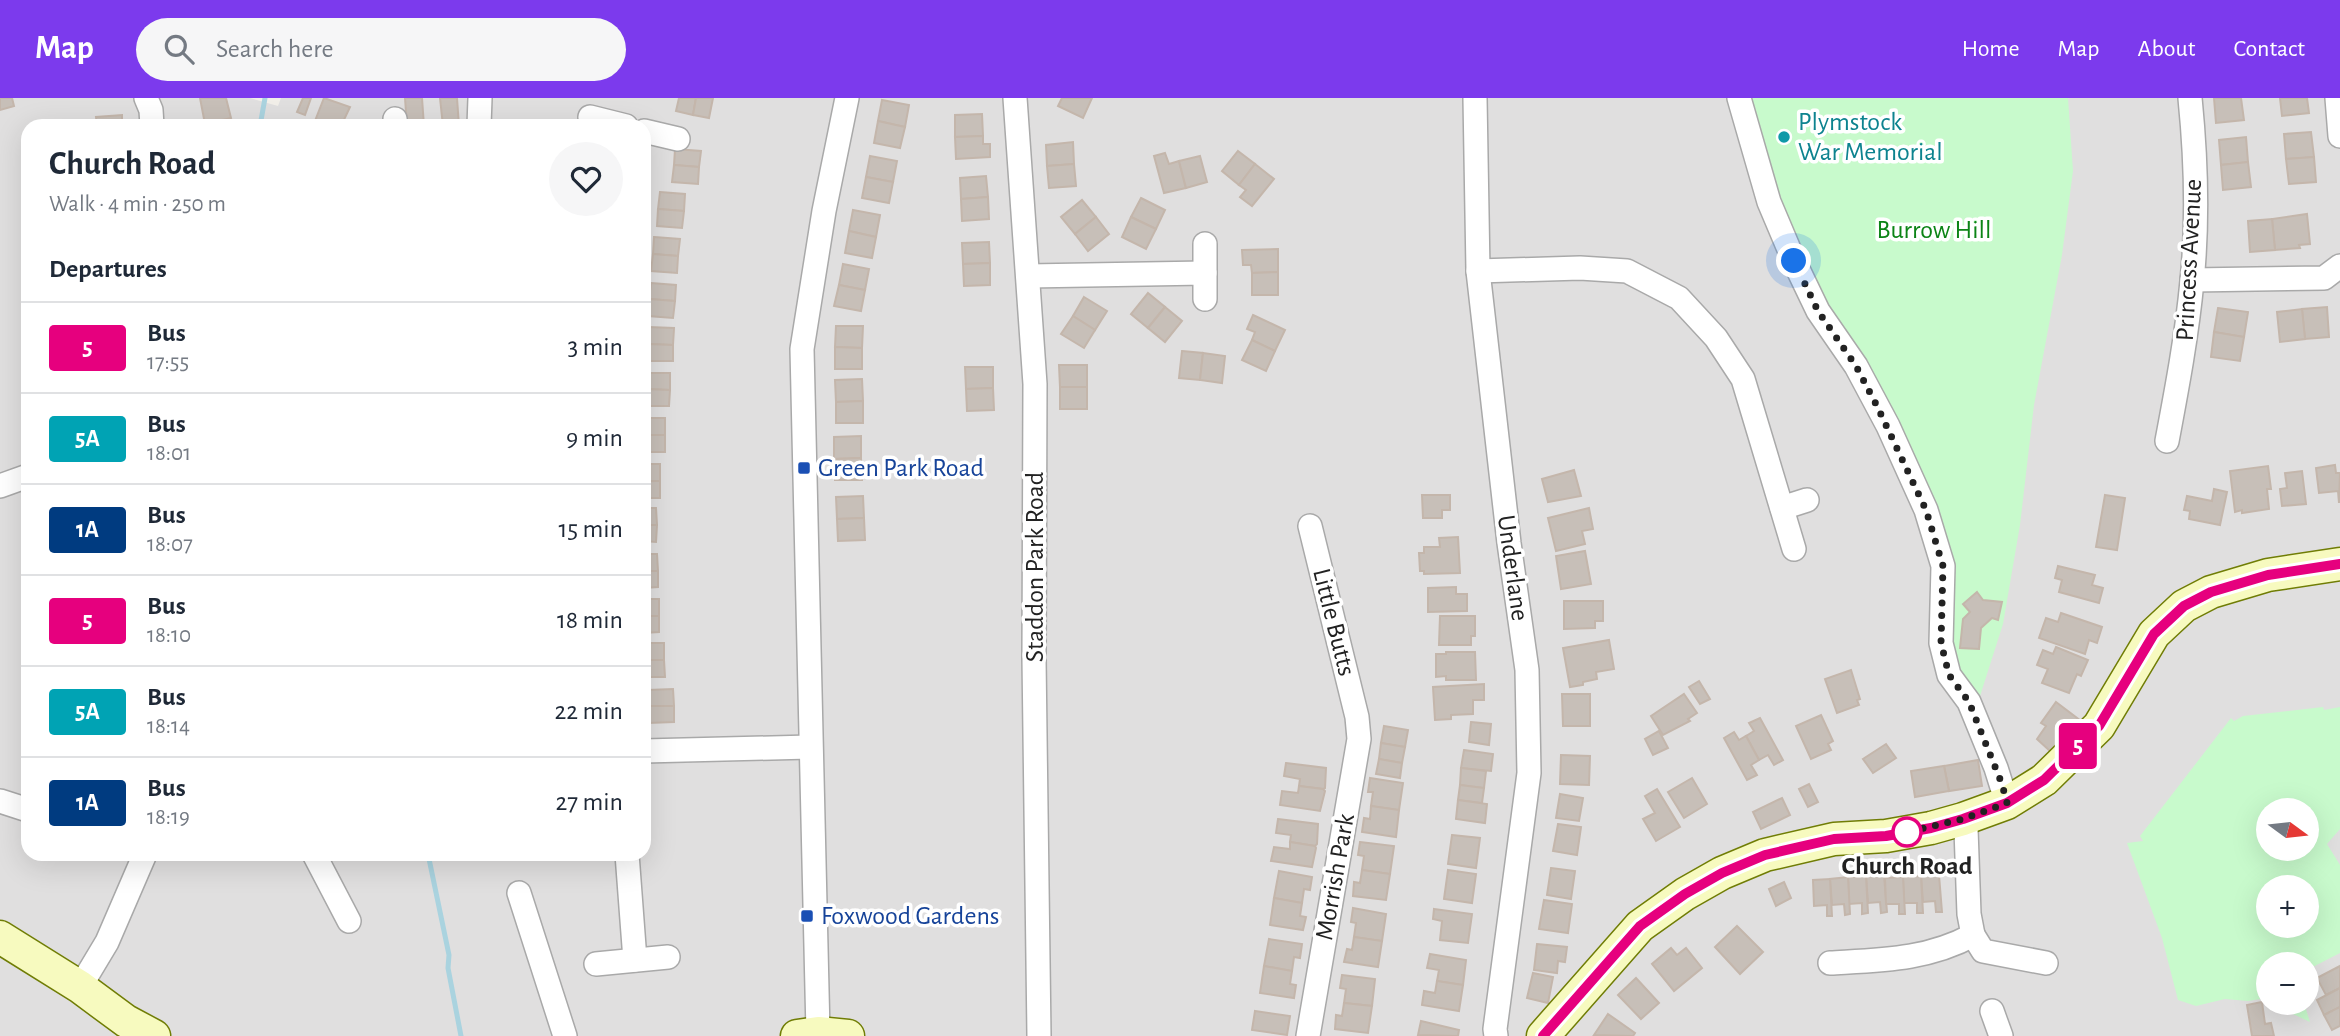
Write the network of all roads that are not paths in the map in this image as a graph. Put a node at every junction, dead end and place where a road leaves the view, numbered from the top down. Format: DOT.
graph roads {
  1 [pos="146,98"];
  2 [pos="480,98"];
  3 [pos="847,98"];
  4 [pos="1015,98"];
  5 [pos="1475,98"];
  6 [pos="1739,98"];
  7 [pos="2190,98"];
  8 [pos="2337,98"];
  9 [pos="590,117"];
  10 [pos="152,119"];
  11 [pos="478,119"];
  12 [pos="598,119"];
  13 [pos="651,133"];
  14 [pos="2340,136"];
  15 [pos="678,139"];
  16 [pos="1205,244"];
  17 [pos="2340,266"];
  18 [pos="1478,271"];
  19 [pos="1205,273"];
  20 [pos="1028,276"];
  21 [pos="2192,279"];
  22 [pos="1205,299"];
  23 [pos="2164,427"];
  24 [pos="21,478"];
  25 [pos="0,486"];
  26 [pos="1807,500"];
  27 [pos="1782,508"];
  28 [pos="1310,526"];
  29 [pos="1794,549"];
  30 [pos="2340,565"];
  31 [pos="1357,718"];
  32 [pos="810,747"];
  33 [pos="651,751"];
  34 [pos="0,801"];
  35 [pos="2007,803"];
  36 [pos="21,808"];
  37 [pos="1963,819"];
  38 [pos="142,861"];
  39 [pos="319,861"];
  40 [pos="628,861"];
  41 [pos="519,893"];
  42 [pos="349,921"];
  43 [pos="1973,935"];
  44 [pos="0,937"];
  45 [pos="668,957"];
  46 [pos="635,960"];
  47 [pos="1830,963"];
  48 [pos="596,964"];
  49 [pos="2046,964"];
  50 [pos="80,987"];
  51 [pos="1992,1011"];
  52 [pos="821,1035"];
  53 [pos="154,1036"];
  54 [pos="565,1036"];
  55 [pos="1039,1036"];
  56 [pos="1308,1036"];
  57 [pos="1496,1036"];
  58 [pos="1543,1036"];
  59 [pos="2001,1036"];
  1 -- 10 [label="street"];
  2 -- 11 [label="street"];
  3 -- 32 [label="street"];
  4 -- 20 [label="street, Staddon Park Road"];
  5 -- 18 [label="street, Underlane"];
  6 -- 35 [label="street"];
  7 -- 21 [label="street, Princess Avenue"];
  8 -- 14 [label="street"];
  9 -- 12 [label="street"];
  13 -- 15 [label="street"];
  16 -- 19 [label="street"];
  17 -- 21 [label="street"];
  18 -- 27 [label="street"];
  18 -- 57 [label="street, Underlane"];
  19 -- 20 [label="street"];
  19 -- 22 [label="street"];
  20 -- 55 [label="street, Staddon Park Road"];
  21 -- 23 [label="street, Princess Avenue"];
  24 -- 25 [label="street"];
  26 -- 27 [label="street"];
  27 -- 29 [label="street"];
  28 -- 31 [label="street, Little Butts"];
  30 -- 35 [label="street"];
  31 -- 56 [label="street, Morrish Park"];
  32 -- 33 [label="street"];
  32 -- 52 [label="street"];
  34 -- 36 [label="street"];
  35 -- 37 [label="street"];
  37 -- 43 [label="street"];
  37 -- 58 [label="street"];
  38 -- 50 [label="street"];
  39 -- 42 [label="street"];
  40 -- 46 [label="street"];
  41 -- 54 [label="street"];
  43 -- 47 [label="street"];
  43 -- 49 [label="street"];
  44 -- 50 [label="street"];
  45 -- 46 [label="street"];
  46 -- 48 [label="street"];
  50 -- 53 [label="street"];
  51 -- 59 [label="street"];
}
